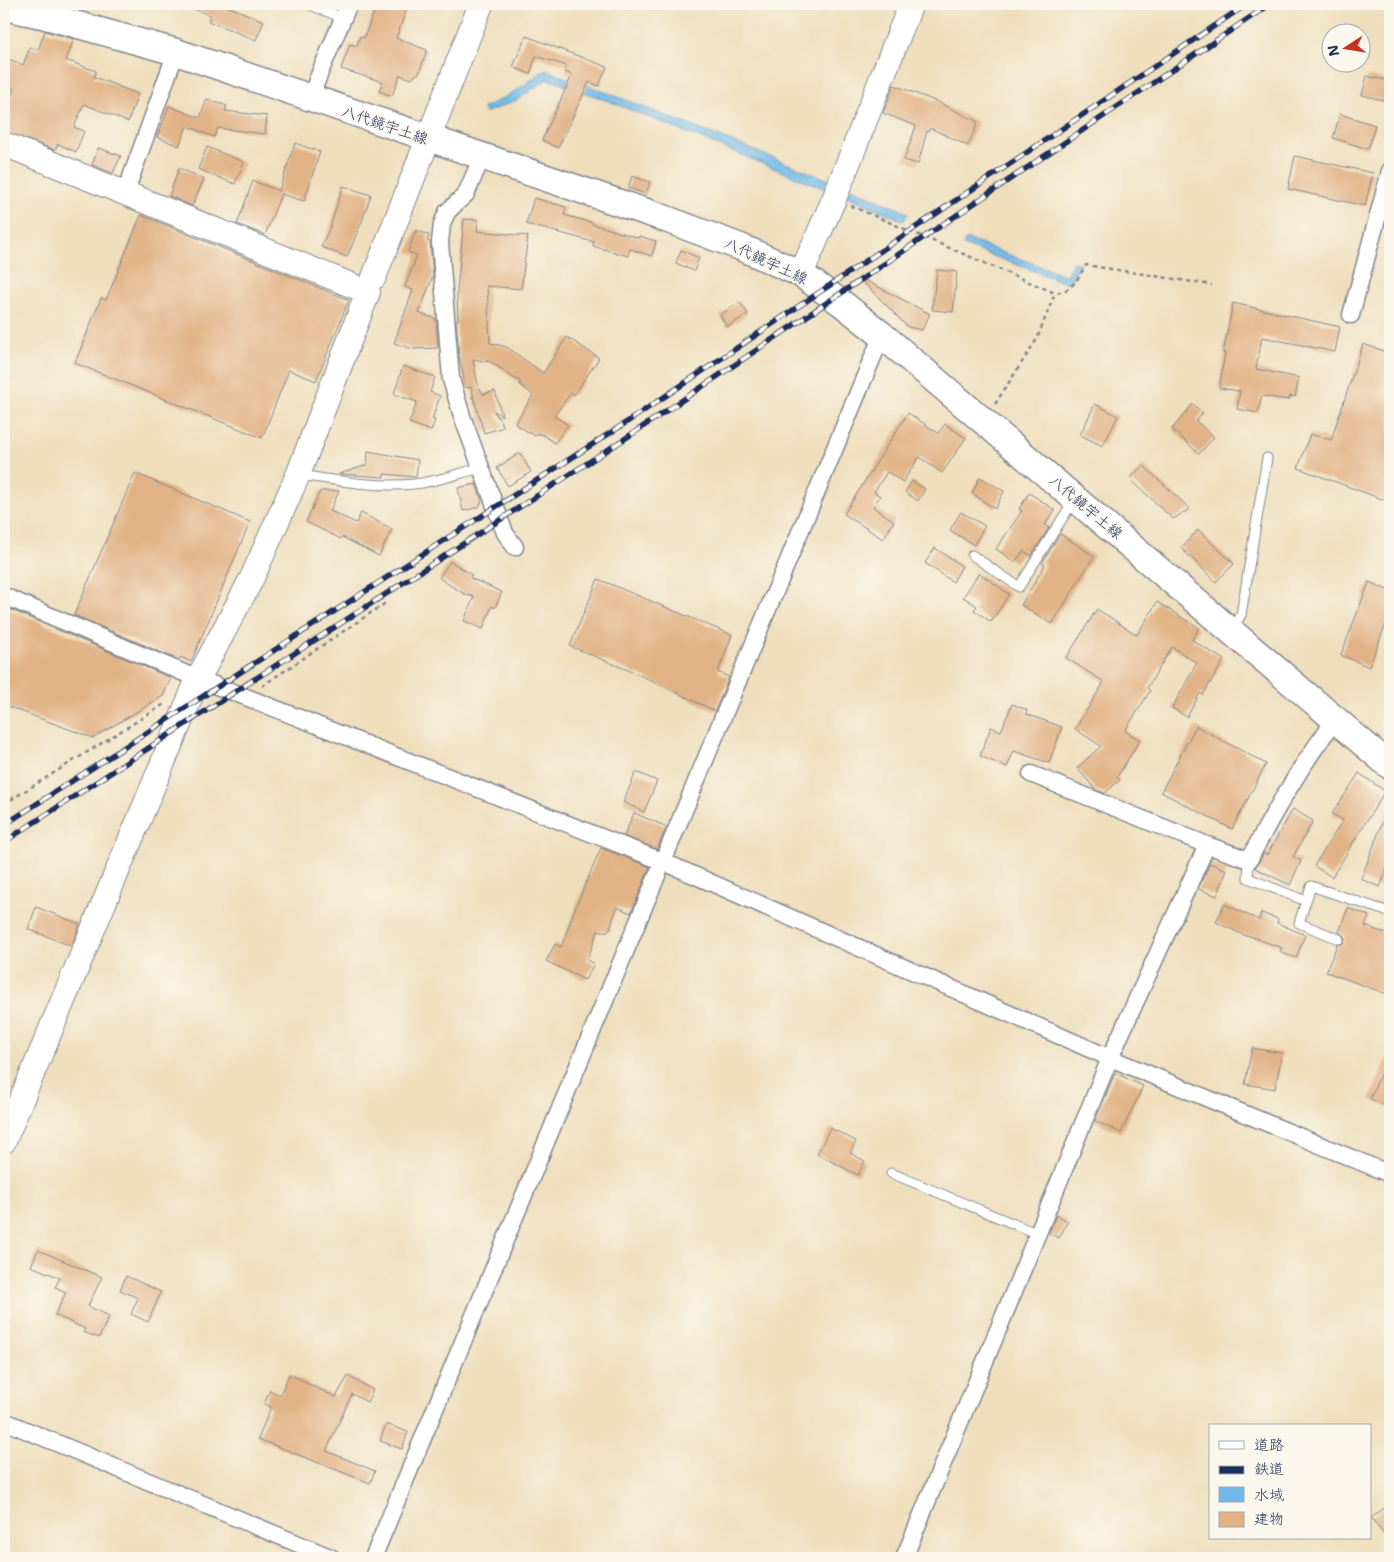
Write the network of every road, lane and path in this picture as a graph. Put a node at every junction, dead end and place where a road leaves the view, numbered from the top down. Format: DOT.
graph roads {
  1 [pos="308,4"];
  2 [pos="481,4"];
  3 [pos="911,4"];
  4 [pos="4,7"];
  5 [pos="44,9"];
  6 [pos="346,11"];
  7 [pos="176,52"];
  8 [pos="310,99"];
  9 [pos="429,139"];
  10 [pos="4,144"];
  11 [pos="482,157"];
  12 [pos="1390,171"];
  13 [pos="125,194"];
  14 [pos="834,199"];
  15 [pos="802,274"];
  16 [pos="374,278"];
  17 [pos="1212,285"];
  18 [pos="1055,294"];
  19 [pos="1351,315"];
  20 [pos="882,335"];
  21 [pos="984,421"];
  22 [pos="1268,458"];
  23 [pos="481,468"];
  24 [pos="298,475"];
  25 [pos="1075,498"];
  26 [pos="515,547"];
  27 [pos="972,556"];
  28 [pos="4,596"];
  29 [pos="387,602"];
  30 [pos="1232,631"];
  31 [pos="195,688"];
  32 [pos="246,696"];
  33 [pos="1336,719"];
  34 [pos="1390,766"];
  35 [pos="1031,774"];
  36 [pos="4,804"];
  37 [pos="1207,845"];
  38 [pos="1249,860"];
  39 [pos="664,862"];
  40 [pos="1306,901"];
  41 [pos="1389,912"];
  42 [pos="1339,939"];
  43 [pos="1110,1058"];
  44 [pos="4,1141"];
  45 [pos="891,1174"];
  46 [pos="1390,1174"];
  47 [pos="1038,1234"];
  48 [pos="4,1421"];
  49 [pos="332,1558"];
  50 [pos="373,1558"];
  51 [pos="904,1558"];
  1 -- 6 [label="lane"];
  2 -- 9 [label="street"];
  3 -- 14 [label="street"];
  4 -- 5 [label="main road, 八代鏡宇土線"];
  5 -- 7 [label="main road, 八代鏡宇土線"];
  6 -- 8 [label="street"];
  7 -- 8 [label="main road, 八代鏡宇土線"];
  7 -- 13 [label="street"];
  8 -- 9 [label="main road, 八代鏡宇土線"];
  9 -- 11 [label="main road, 八代鏡宇土線"];
  9 -- 16 [label="street"];
  10 -- 13 [label="street"];
  11 -- 15 [label="main road, 八代鏡宇土線"];
  11 -- 23 [label="street"];
  12 -- 19 [label="street"];
  13 -- 24 [label="street"];
  14 -- 15 [label="street"];
  14 -- 18 [label="path"];
  15 -- 20 [label="main road, 八代鏡宇土線"];
  17 -- 18 [label="path"];
  18 -- 21 [label="path"];
  20 -- 21 [label="main road, 八代鏡宇土線"];
  20 -- 39 [label="street"];
  21 -- 25 [label="main road, 八代鏡宇土線"];
  22 -- 30 [label="lane"];
  23 -- 24 [label="lane"];
  23 -- 26 [label="street"];
  24 -- 31 [label="street"];
  25 -- 27 [label="lane"];
  25 -- 30 [label="main road, 八代鏡宇土線"];
  28 -- 31 [label="street"];
  29 -- 32 [label="path"];
  30 -- 33 [label="main road, 八代鏡宇土線"];
  31 -- 32 [label="street"];
  31 -- 36 [label="path"];
  31 -- 44 [label="street"];
  32 -- 39 [label="street"];
  33 -- 34 [label="main road, 八代鏡宇土線"];
  33 -- 38 [label="street"];
  35 -- 37 [label="street"];
  37 -- 38 [label="street"];
  37 -- 43 [label="street"];
  38 -- 40 [label="lane"];
  39 -- 43 [label="street"];
  39 -- 50 [label="street"];
  40 -- 41 [label="lane"];
  40 -- 42 [label="lane"];
  43 -- 46 [label="street"];
  43 -- 47 [label="street"];
  45 -- 47 [label="lane"];
  47 -- 51 [label="street"];
  48 -- 49 [label="street"];
}
